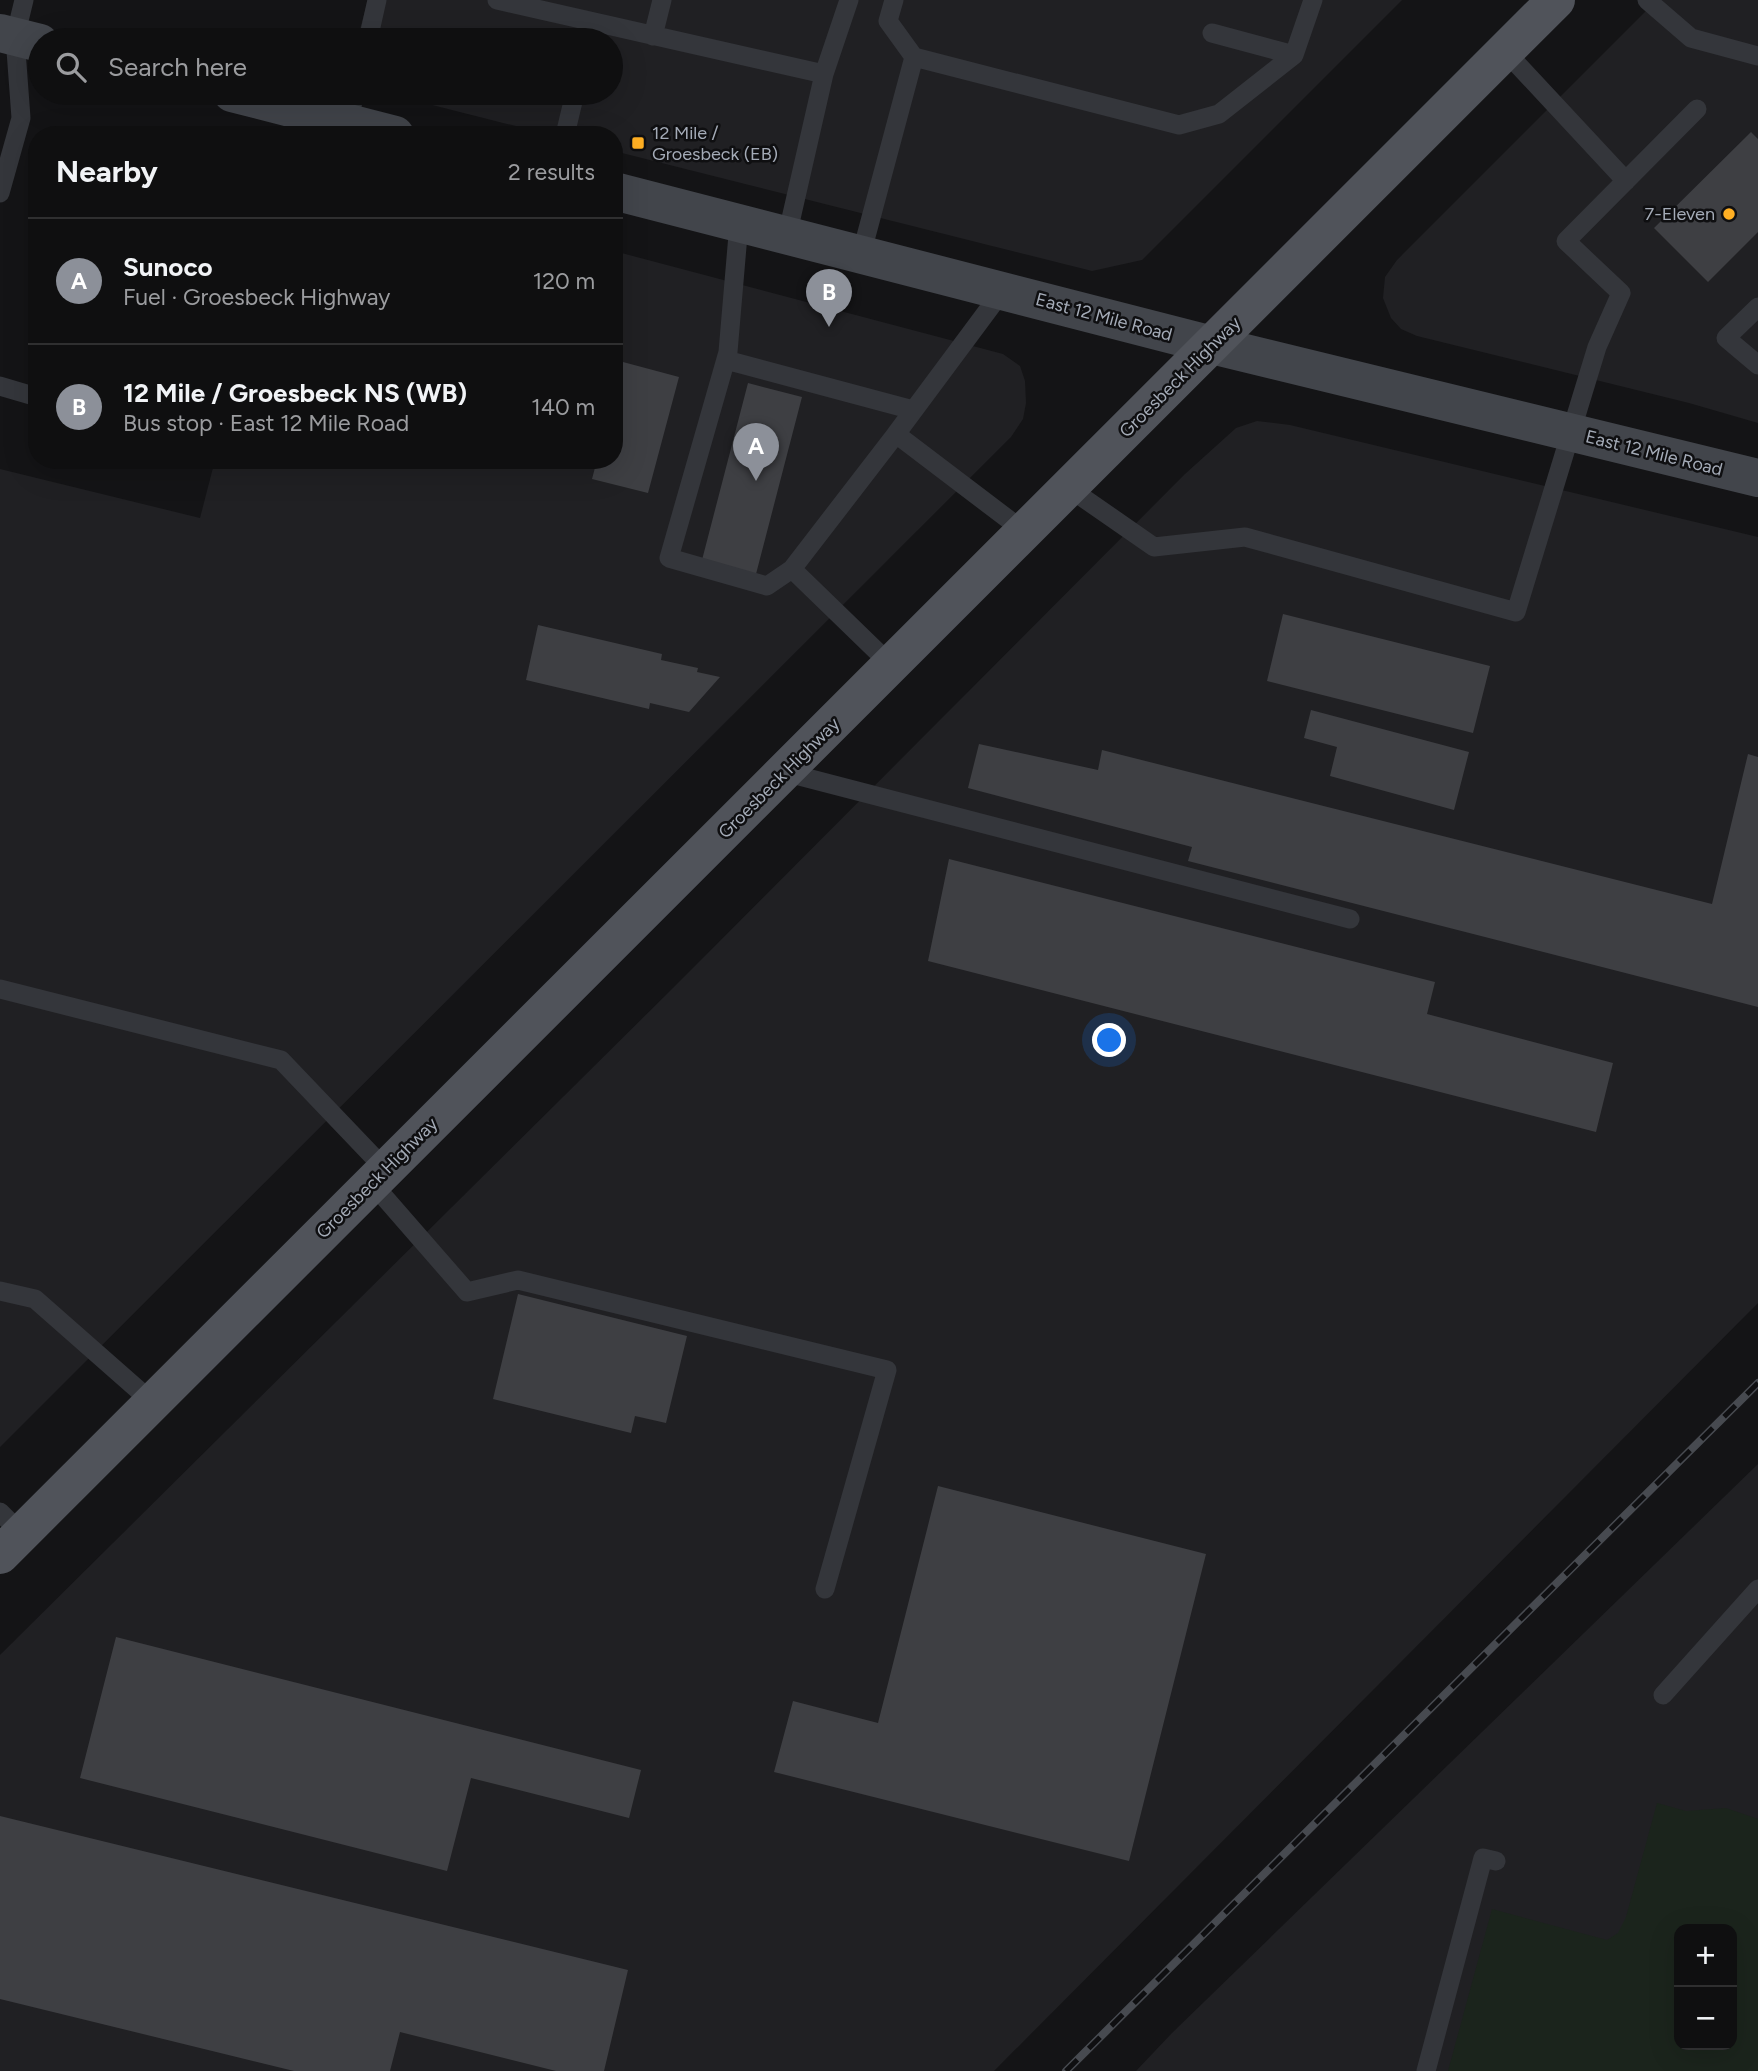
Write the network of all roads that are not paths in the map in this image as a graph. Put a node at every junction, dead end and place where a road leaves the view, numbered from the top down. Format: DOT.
graph roads {
  1 [pos="24,0"];
  2 [pos="377,0"];
  3 [pos="497,0"];
  4 [pos="662,0"];
  5 [pos="849,0"];
  6 [pos="894,0"];
  7 [pos="1313,0"];
  8 [pos="1647,0"];
  9 [pos="1541,4"];
  10 [pos="542,5"];
  11 [pos="371,28"];
  12 [pos="584,28"];
  13 [pos="1212,33"];
  14 [pos="623,34"];
  15 [pos="653,36"];
  16 [pos="18,38"];
  17 [pos="1505,51"];
  18 [pos="1294,55"];
  19 [pos="1758,56"];
  20 [pos="914,57"];
  21 [pos="824,74"];
  22 [pos="327,105"];
  23 [pos="572,105"];
  24 [pos="351,108"];
  25 [pos="1697,109"];
  26 [pos="380,126"];
  27 [pos="567,126"];
  28 [pos="1626,181"];
  29 [pos="0,193"];
  30 [pos="623,193"];
  31 [pos="739,223"];
  32 [pos="787,236"];
  33 [pos="861,255"];
  34 [pos="1003,290"];
  35 [pos="1758,307"];
  36 [pos="1212,345"];
  37 [pos="726,360"];
  38 [pos="1758,365"];
  39 [pos="0,386"];
  40 [pos="28,394"];
  41 [pos="913,410"];
  42 [pos="1570,432"];
  43 [pos="896,434"];
  44 [pos="1758,478"];
  45 [pos="1069,488"];
  46 [pos="1025,532"];
  47 [pos="792,569"];
  48 [pos="891,665"];
  49 [pos="784,772"];
  50 [pos="1350,919"];
  51 [pos="0,989"];
  52 [pos="379,1176"];
  53 [pos="0,1291"];
  54 [pos="152,1402"];
  55 [pos="7,1533"];
  56 [pos="825,1589"];
  57 [pos="1758,1589"];
  58 [pos="1663,1695"];
  59 [pos="1496,1861"];
  60 [pos="1426,2071"];
  1 -- 16 [label="lane"];
  2 -- 11 [label="lane"];
  3 -- 10 [label="lane"];
  4 -- 15 [label="lane"];
  5 -- 21 [label="lane"];
  6 -- 20 [label="lane"];
  7 -- 18 [label="lane"];
  8 -- 19 [label="lane"];
  9 -- 17 [label="main road, Groesbeck Highway"];
  10 -- 12 [label="lane"];
  13 -- 18 [label="lane"];
  14 -- 15 [label="lane"];
  15 -- 21 [label="lane"];
  16 -- 29 [label="lane"];
  17 -- 28 [label="lane"];
  17 -- 36 [label="main road, Groesbeck Highway"];
  18 -- 20 [label="lane"];
  20 -- 33 [label="lane"];
  21 -- 32 [label="lane"];
  22 -- 24 [label="main road"];
  23 -- 27 [label="lane"];
  24 -- 26 [label="main road"];
  25 -- 28 [label="lane"];
  28 -- 42 [label="lane"];
  30 -- 31 [label="main road, East 12 Mile Road"];
  31 -- 32 [label="main road, East 12 Mile Road"];
  31 -- 37 [label="lane"];
  32 -- 33 [label="main road, East 12 Mile Road"];
  33 -- 34 [label="main road, East 12 Mile Road"];
  34 -- 36 [label="main road, East 12 Mile Road"];
  34 -- 41 [label="lane"];
  35 -- 38 [label="lane"];
  36 -- 42 [label="main road, East 12 Mile Road"];
  36 -- 45 [label="main road, Groesbeck Highway"];
  37 -- 41 [label="lane"];
  37 -- 47 [label="lane"];
  39 -- 40 [label="lane"];
  41 -- 43 [label="lane"];
  42 -- 44 [label="main road, East 12 Mile Road"];
  42 -- 45 [label="lane"];
  43 -- 46 [label="lane"];
  43 -- 47 [label="lane"];
  45 -- 46 [label="main road, Groesbeck Highway"];
  46 -- 48 [label="main road, Groesbeck Highway"];
  47 -- 48 [label="lane"];
  48 -- 49 [label="main road, Groesbeck Highway"];
  49 -- 50 [label="lane"];
  49 -- 52 [label="main road, Groesbeck Highway"];
  51 -- 52 [label="lane"];
  52 -- 54 [label="main road, Groesbeck Highway"];
  52 -- 56 [label="lane"];
  53 -- 54 [label="lane"];
  54 -- 55 [label="main road, Groesbeck Highway"];
  57 -- 58 [label="lane"];
  59 -- 60 [label="lane"];
}
